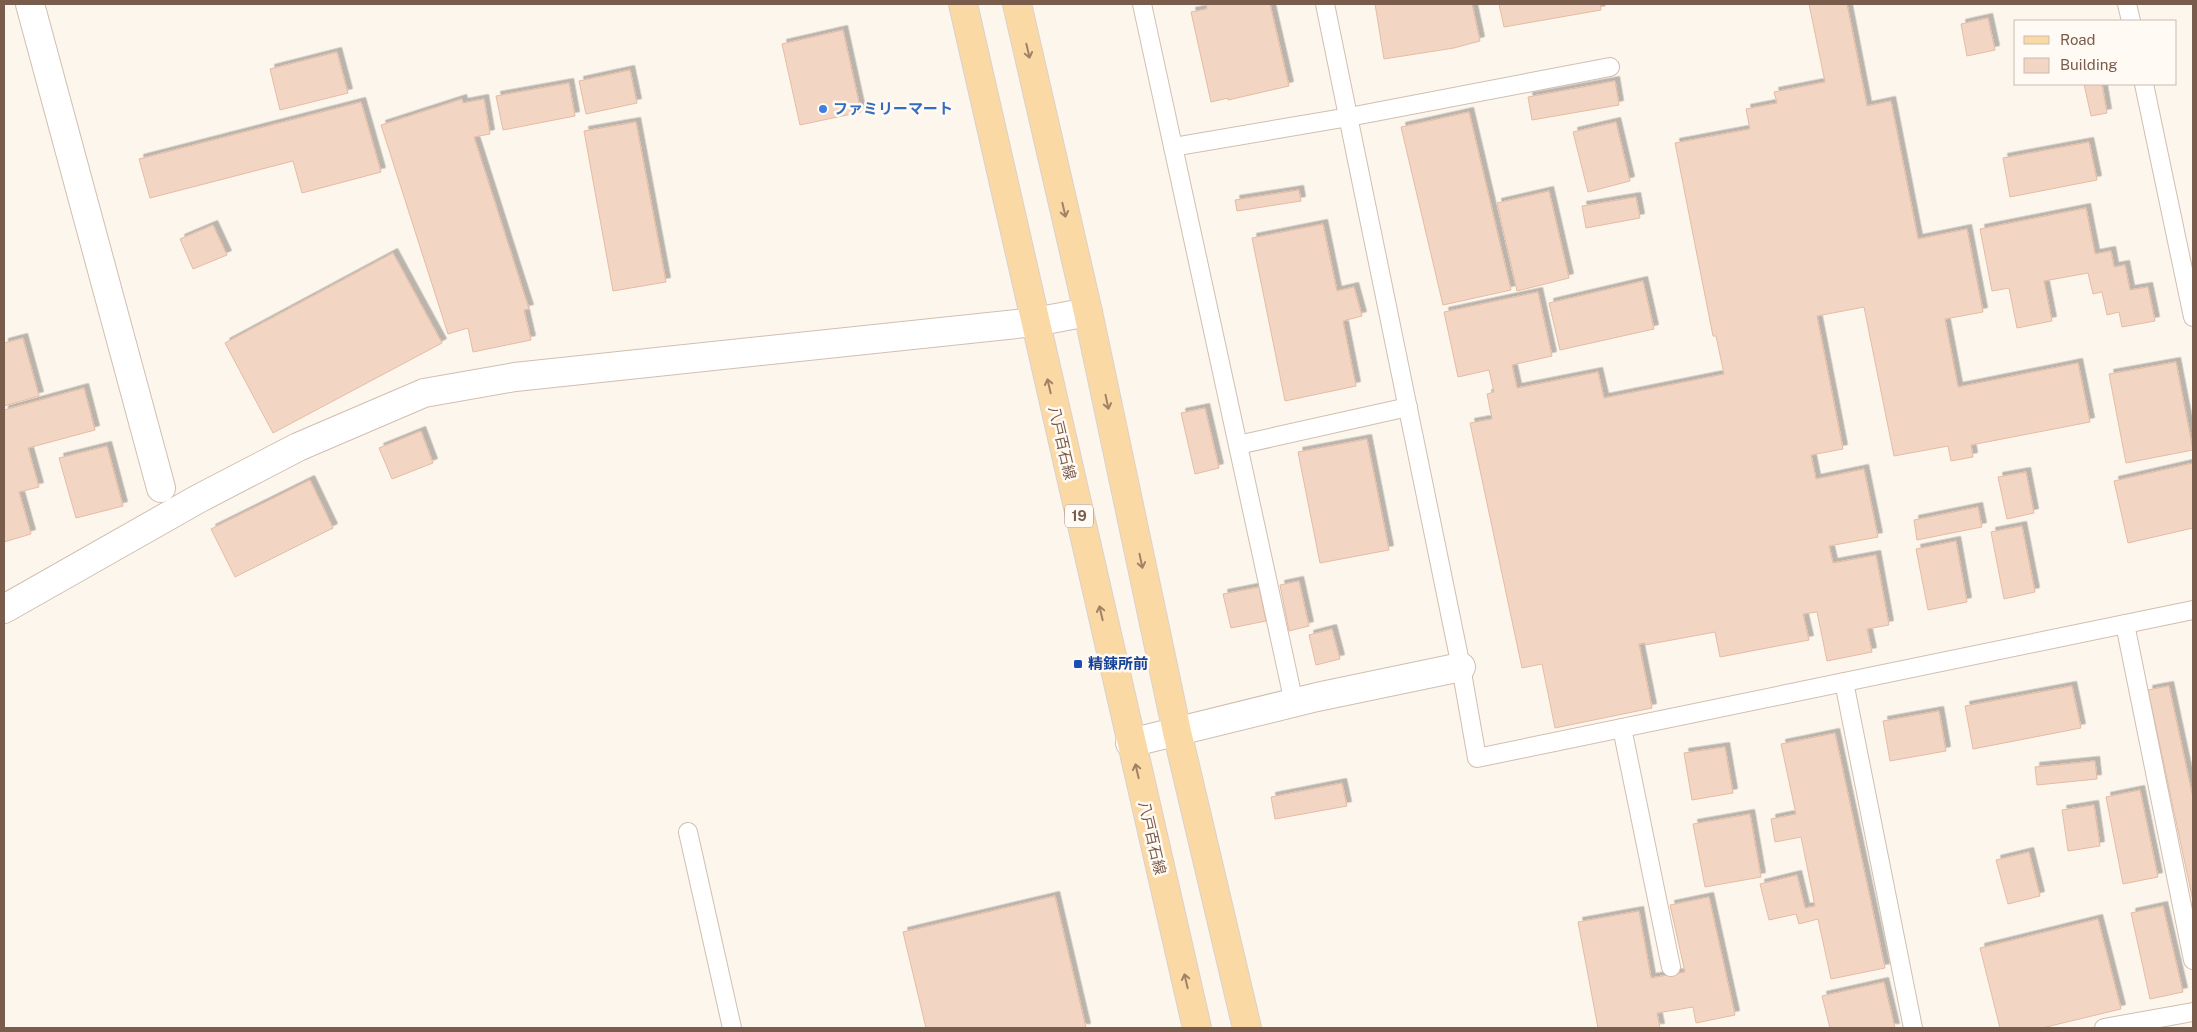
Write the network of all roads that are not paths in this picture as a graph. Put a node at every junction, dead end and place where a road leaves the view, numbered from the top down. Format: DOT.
graph roads {
  1 [pos="30,4"];
  2 [pos="963,4"];
  3 [pos="1017,4"];
  4 [pos="1142,4"];
  5 [pos="1325,4"];
  6 [pos="2127,4"];
  7 [pos="2131,20"];
  8 [pos="1610,68"];
  9 [pos="2144,85"];
  10 [pos="1349,117"];
  11 [pos="1173,147"];
  12 [pos="1088,312"];
  13 [pos="2193,317"];
  14 [pos="1035,322"];
  15 [pos="1408,407"];
  16 [pos="1238,445"];
  17 [pos="161,488"];
  18 [pos="4,609"];
  19 [pos="2193,610"];
  20 [pos="2125,624"];
  21 [pos="1461,667"];
  22 [pos="1844,682"];
  23 [pos="1294,703"];
  24 [pos="1622,728"];
  25 [pos="1178,732"];
  26 [pos="1130,743"];
  27 [pos="688,832"];
  28 [pos="2193,960"];
  29 [pos="1671,967"];
  30 [pos="2193,1012"];
  31 [pos="732,1028"];
  32 [pos="1197,1028"];
  33 [pos="1247,1028"];
  34 [pos="1913,1028"];
  35 [pos="2104,1028"];
  1 -- 17 [label="street"];
  2 -- 14 [label="main road, 八戸百石線 / 19"];
  3 -- 12 [label="main road, one-way"];
  4 -- 11 [label="lane"];
  5 -- 10 [label="lane"];
  6 -- 7 [label="lane"];
  8 -- 10 [label="lane"];
  9 -- 13 [label="lane"];
  10 -- 11 [label="lane"];
  10 -- 15 [label="lane"];
  11 -- 16 [label="lane"];
  12 -- 14 [label="street"];
  12 -- 25 [label="main road, one-way"];
  14 -- 18 [label="street"];
  26 -- 14 [label="main road, 八戸百石線 / 19, one-way"];
  15 -- 16 [label="lane"];
  15 -- 21 [label="lane"];
  16 -- 23 [label="lane"];
  19 -- 20 [label="lane"];
  20 -- 22 [label="lane"];
  20 -- 28 [label="lane"];
  21 -- 23 [label="street"];
  21 -- 24 [label="lane"];
  22 -- 24 [label="lane"];
  22 -- 34 [label="lane"];
  23 -- 25 [label="street"];
  24 -- 29 [label="lane"];
  25 -- 26 [label="street"];
  25 -- 33 [label="main road"];
  32 -- 26 [label="main road, 八戸百石線 / 19, one-way"];
  27 -- 31 [label="lane"];
  30 -- 35 [label="lane"];
}
